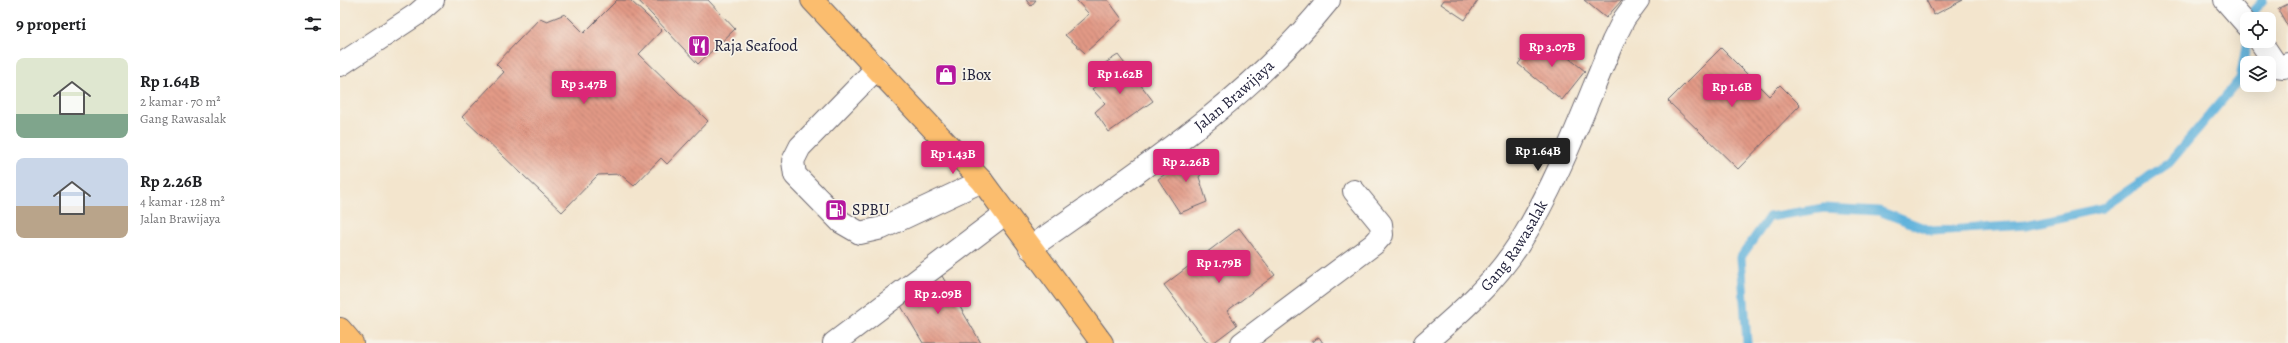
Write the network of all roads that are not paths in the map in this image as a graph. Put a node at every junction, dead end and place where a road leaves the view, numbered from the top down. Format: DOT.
graph roads {
  1 [pos="433,0"];
  2 [pos="812,0"];
  3 [pos="1329,0"];
  4 [pos="1638,0"];
  5 [pos="2225,0"];
  6 [pos="2240,17"];
  7 [pos="2265,48"];
  8 [pos="2288,64"];
  9 [pos="340,65"];
  10 [pos="877,68"];
  11 [pos="982,181"];
  12 [pos="1354,191"];
  13 [pos="1006,213"];
  14 [pos="1030,248"];
  15 [pos="340,329"];
  16 [pos="352,343"];
  17 [pos="834,343"];
  18 [pos="1102,343"];
  19 [pos="1242,343"];
  20 [pos="1425,343"];
  1 -- 9 [label="street"];
  2 -- 10 [label="main road"];
  3 -- 14 [label="street, Jalan Brawijaya"];
  4 -- 20 [label="street, Gang Rawasalak"];
  5 -- 6 [label="street"];
  7 -- 8 [label="street"];
  10 -- 11 [label="main road"];
  10 -- 11 [label="street"];
  11 -- 13 [label="main road"];
  12 -- 19 [label="street"];
  13 -- 14 [label="main road"];
  13 -- 17 [label="street"];
  14 -- 18 [label="main road"];
  15 -- 16 [label="main road"];
}
